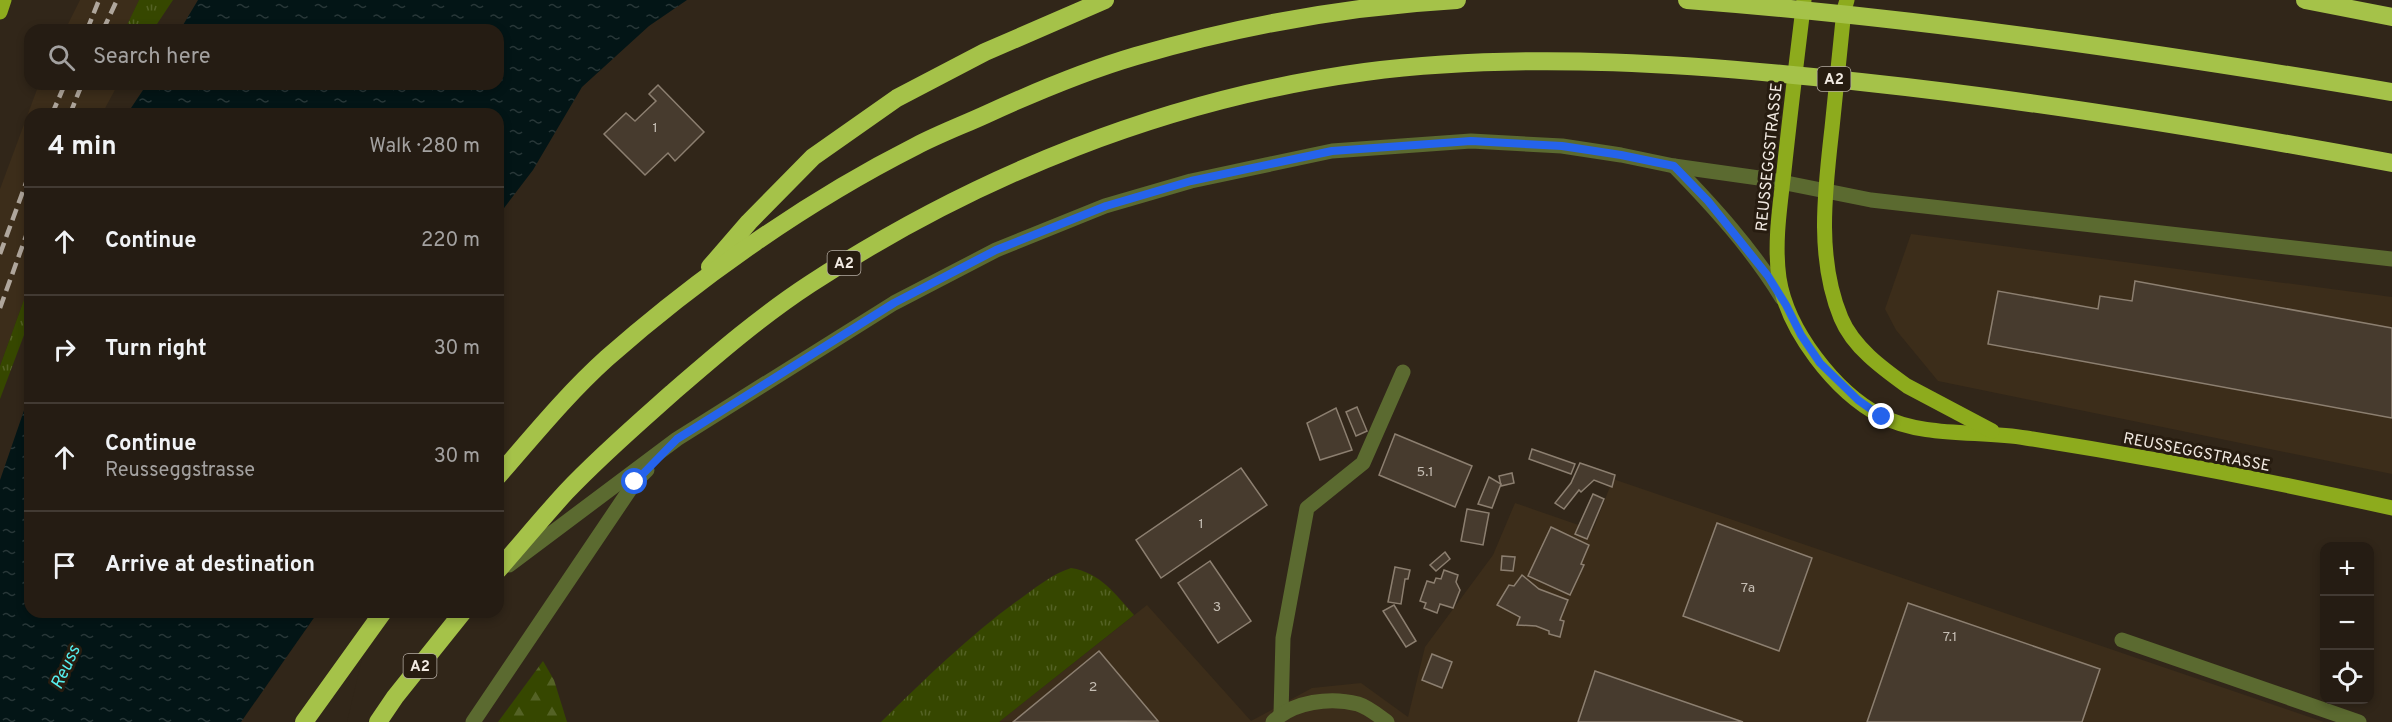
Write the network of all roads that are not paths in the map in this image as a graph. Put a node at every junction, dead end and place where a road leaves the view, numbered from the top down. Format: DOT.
graph roads {
  1 [pos="4,0"];
  2 [pos="1105,0"];
  3 [pos="1457,0"];
  4 [pos="1687,0"];
  5 [pos="1804,0"];
  6 [pos="2306,0"];
  7 [pos="1845,3"];
  8 [pos="0,12"];
  9 [pos="2392,17"];
  10 [pos="2392,92"];
  11 [pos="2392,163"];
  12 [pos="1674,166"];
  13 [pos="1783,182"];
  14 [pos="1825,191"];
  15 [pos="2392,259"];
  16 [pos="695,284"];
  17 [pos="1786,305"];
  18 [pos="1403,372"];
  19 [pos="1995,433"];
  20 [pos="677,439"];
  21 [pos="504,469"];
  22 [pos="2392,508"];
  23 [pos="504,564"];
  24 [pos="504,567"];
  25 [pos="379,618"];
  26 [pos="459,618"];
  27 [pos="2122,640"];
  28 [pos="1277,718"];
  29 [pos="304,722"];
  30 [pos="378,722"];
  31 [pos="473,722"];
  32 [pos="1387,722"];
  33 [pos="2359,722"];
  1 -- 8 [label="main road"];
  2 -- 16 [label="highway"];
  3 -- 16 [label="highway"];
  4 -- 10 [label="highway"];
  5 -- 13 [label="main road, REUSSEGGSTRASSE"];
  6 -- 9 [label="highway"];
  7 -- 14 [label="main road, REUSSEGGSTRASSE"];
  11 -- 23 [label="highway, A2"];
  12 -- 13 [label="street"];
  12 -- 17 [label="street"];
  12 -- 20 [label="street"];
  13 -- 14 [label="street"];
  13 -- 17 [label="main road, REUSSEGGSTRASSE"];
  14 -- 15 [label="street"];
  14 -- 19 [label="main road, REUSSEGGSTRASSE"];
  16 -- 21 [label="highway"];
  17 -- 19 [label="main road, REUSSEGGSTRASSE"];
  18 -- 28 [label="street"];
  19 -- 22 [label="main road, REUSSEGGSTRASSE"];
  20 -- 24 [label="street"];
  20 -- 31 [label="street"];
  25 -- 29 [label="highway"];
  26 -- 30 [label="highway, A2"];
  27 -- 33 [label="street"];
  28 -- 32 [label="street"];
}
